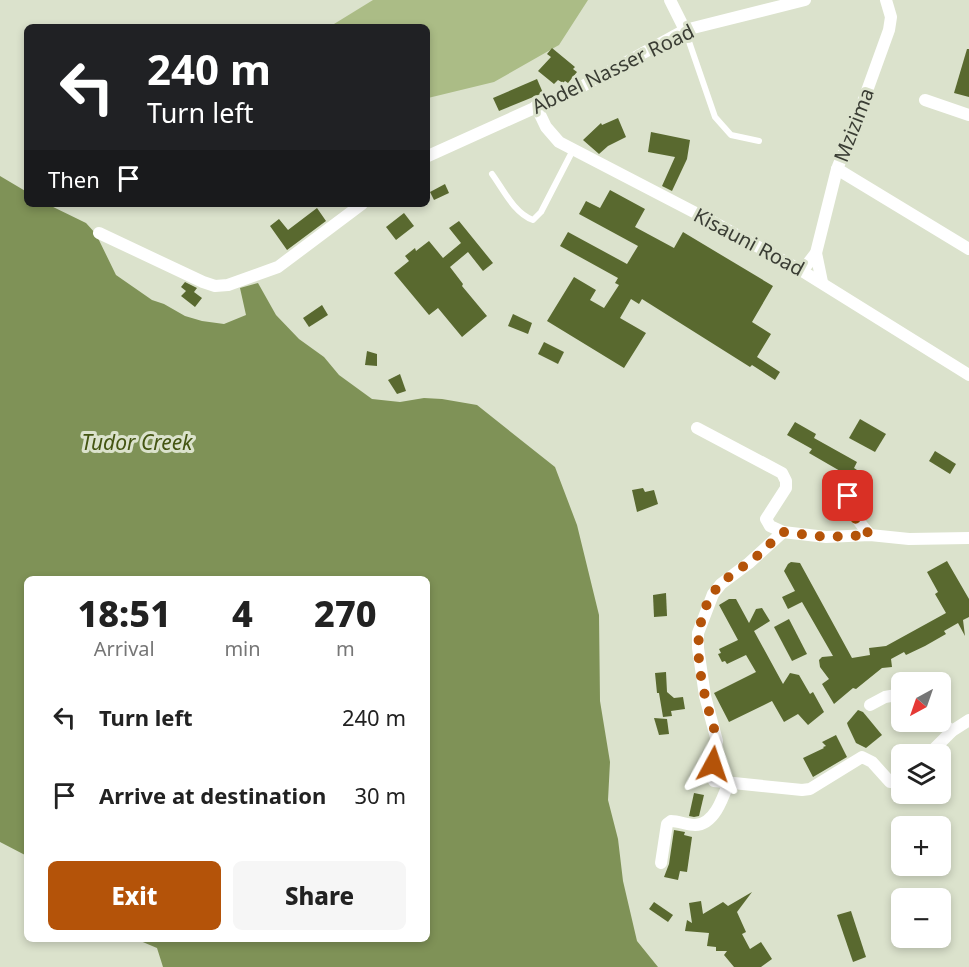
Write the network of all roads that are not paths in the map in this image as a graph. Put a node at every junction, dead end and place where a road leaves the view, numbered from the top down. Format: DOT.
graph roads {
  1 [pos="670,0"];
  2 [pos="806,0"];
  3 [pos="886,0"];
  4 [pos="686,30"];
  5 [pos="925,100"];
  6 [pos="536,106"];
  7 [pos="969,115"];
  8 [pos="759,141"];
  9 [pos="573,149"];
  10 [pos="430,155"];
  11 [pos="837,169"];
  12 [pos="492,174"];
  13 [pos="358,207"];
  14 [pos="99,233"];
  15 [pos="969,249"];
  16 [pos="816,253"];
  17 [pos="802,271"];
  18 [pos="822,282"];
  19 [pos="969,375"];
  20 [pos="697,428"];
  21 [pos="855,478"];
  22 [pos="783,532"];
  23 [pos="870,535"];
  24 [pos="969,537"];
  25 [pos="891,696"];
  26 [pos="870,705"];
  27 [pos="969,720"];
  28 [pos="952,731"];
  29 [pos="939,744"];
  30 [pos="891,782"];
  31 [pos="728,784"];
  32 [pos="661,863"];
  1 -- 4 [label="street"];
  2 -- 4 [label="street, Abdel Nasser Road"];
  3 -- 11 [label="street, Mzizima"];
  4 -- 6 [label="street, Abdel Nasser Road"];
  4 -- 8 [label="lane"];
  5 -- 7 [label="street"];
  6 -- 9 [label="street, Kisauni Road"];
  6 -- 10 [label="street, Abdel Nasser Road"];
  9 -- 12 [label="lane"];
  9 -- 17 [label="street, Kisauni Road"];
  11 -- 15 [label="street"];
  11 -- 16 [label="street, Mzizima"];
  13 -- 14 [label="street"];
  16 -- 17 [label="street"];
  16 -- 18 [label="street"];
  17 -- 18 [label="street, Kisauni Road"];
  18 -- 19 [label="street, Kisauni Road"];
  20 -- 22 [label="street"];
  21 -- 23 [label="street"];
  22 -- 23 [label="street"];
  22 -- 31 [label="street"];
  23 -- 24 [label="street"];
  25 -- 26 [label="street"];
  27 -- 28 [label="street"];
  28 -- 29 [label="street"];
  30 -- 31 [label="street"];
  31 -- 32 [label="street"];
}
